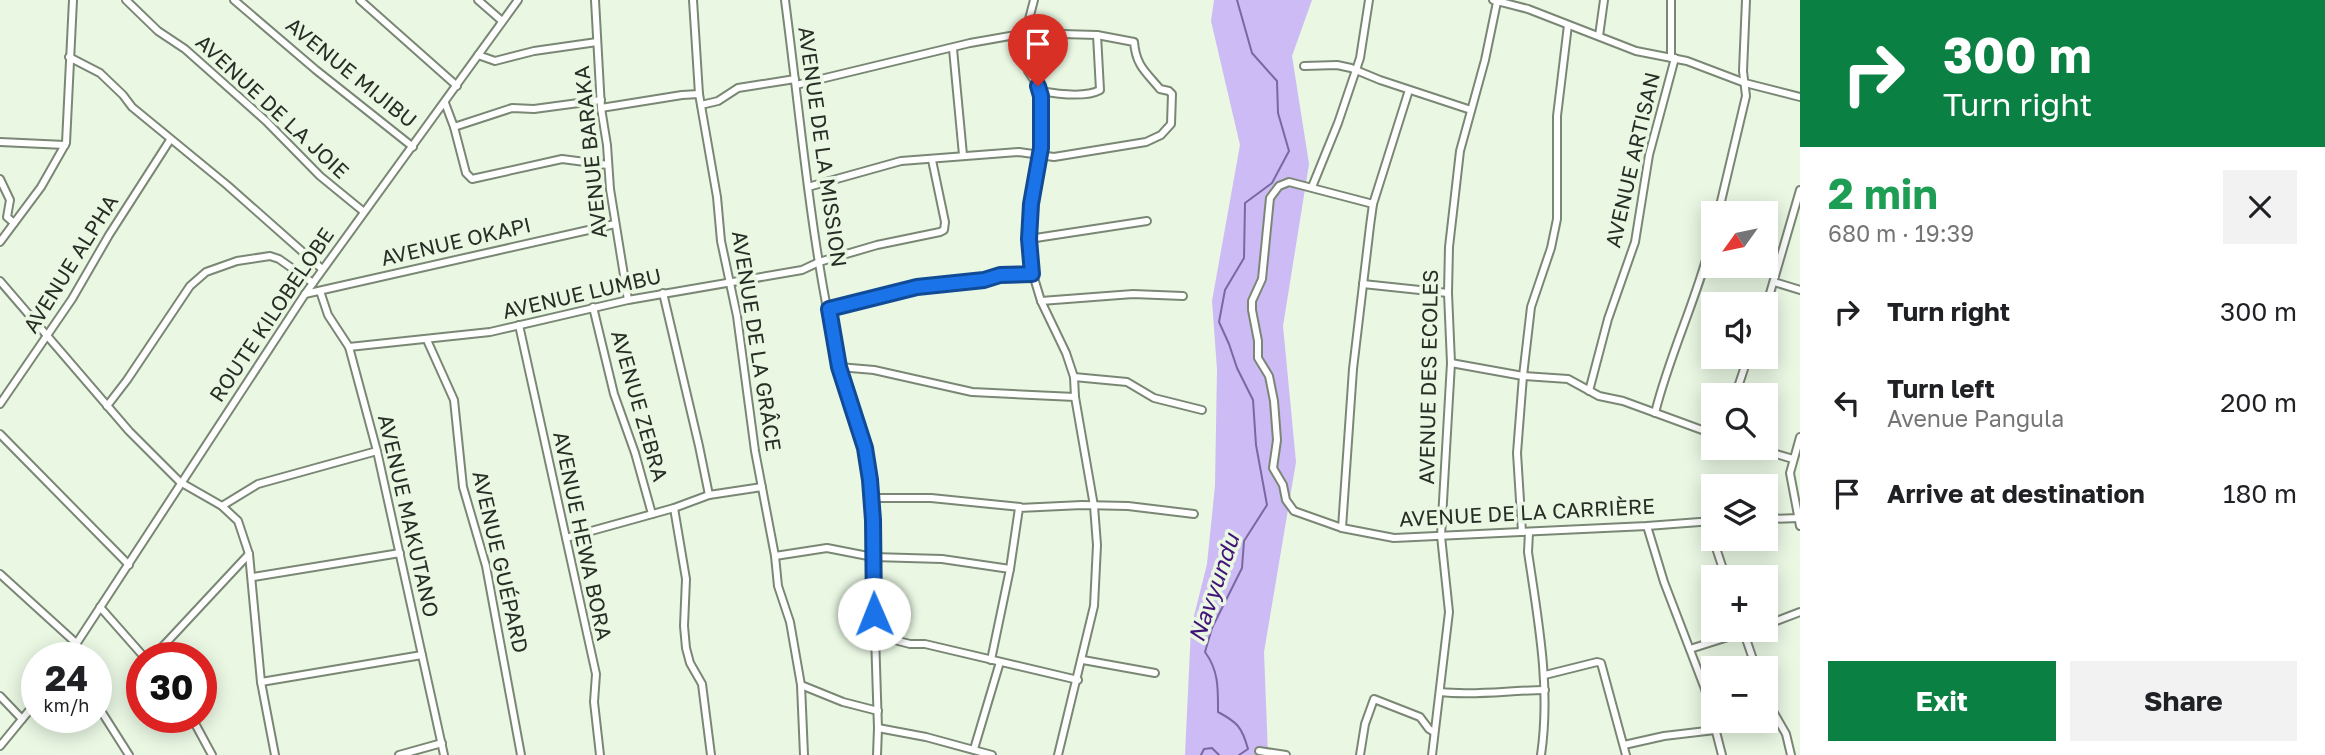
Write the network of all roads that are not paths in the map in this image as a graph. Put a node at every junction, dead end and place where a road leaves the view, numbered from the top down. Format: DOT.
graph roads {
  1 [pos="73,0"];
  2 [pos="126,0"];
  3 [pos="234,0"];
  4 [pos="360,0"];
  5 [pos="478,0"];
  6 [pos="518,0"];
  7 [pos="595,0"];
  8 [pos="693,0"];
  9 [pos="785,0"];
  10 [pos="1034,0"];
  11 [pos="1369,0"];
  12 [pos="1528,0"];
  13 [pos="1604,0"];
  14 [pos="1671,0"];
  15 [pos="1746,0"];
  16 [pos="1495,1"];
  17 [pos="1528,9"];
  18 [pos="502,21"];
  19 [pos="1568,26"];
  20 [pos="1027,33"];
  21 [pos="1097,35"];
  22 [pos="1599,36"];
  23 [pos="597,42"];
  24 [pos="953,49"];
  25 [pos="478,55"];
  26 [pos="69,57"];
  27 [pos="1673,58"];
  28 [pos="1304,66"];
  29 [pos="1356,72"];
  30 [pos="795,82"];
  31 [pos="1745,83"];
  32 [pos="457,86"];
  33 [pos="1409,90"];
  34 [pos="1040,91"];
  35 [pos="699,94"];
  36 [pos="1800,97"];
  37 [pos="601,100"];
  38 [pos="445,103"];
  39 [pos="701,105"];
  40 [pos="601,108"];
  41 [pos="1471,110"];
  42 [pos="454,127"];
  43 [pos="170,139"];
  44 [pos="0,142"];
  45 [pos="65,145"];
  46 [pos="413,147"];
  47 [pos="963,155"];
  48 [pos="1040,156"];
  49 [pos="932,160"];
  50 [pos="608,165"];
  51 [pos="0,180"];
  52 [pos="808,187"];
  53 [pos="1312,187"];
  54 [pos="1800,190"];
  55 [pos="1721,201"];
  56 [pos="1373,204"];
  57 [pos="364,212"];
  58 [pos="1147,221"];
  59 [pos="14,223"];
  60 [pos="615,224"];
  61 [pos="1029,239"];
  62 [pos="0,242"];
  63 [pos="819,262"];
  64 [pos="322,269"];
  65 [pos="1701,273"];
  66 [pos="1032,274"];
  67 [pos="0,281"];
  68 [pos="730,282"];
  69 [pos="1774,282"];
  70 [pos="313,283"];
  71 [pos="1363,284"];
  72 [pos="1800,290"];
  73 [pos="320,291"];
  74 [pos="1771,292"];
  75 [pos="663,293"];
  76 [pos="1448,293"];
  77 [pos="305,295"];
  78 [pos="1183,296"];
  79 [pos="628,300"];
  80 [pos="1041,301"];
  81 [pos="593,307"];
  82 [pos="829,309"];
  83 [pos="519,325"];
  84 [pos="48,336"];
  85 [pos="427,340"];
  86 [pos="349,347"];
  87 [pos="1451,363"];
  88 [pos="839,367"];
  89 [pos="1523,376"];
  90 [pos="1074,377"];
  91 [pos="1589,391"];
  92 [pos="1075,397"];
  93 [pos="0,404"];
  94 [pos="107,406"];
  95 [pos="1202,410"];
  96 [pos="1655,413"];
  97 [pos="1701,430"];
  98 [pos="0,434"];
  99 [pos="1800,437"];
  100 [pos="377,451"];
  101 [pos="1778,455"];
  102 [pos="1793,459"];
  103 [pos="180,482"];
  104 [pos="762,487"];
  105 [pos="709,495"];
  106 [pos="872,498"];
  107 [pos="222,506"];
  108 [pos="1094,506"];
  109 [pos="1020,507"];
  110 [pos="674,508"];
  111 [pos="652,514"];
  112 [pos="1195,514"];
  113 [pos="1778,519"];
  114 [pos="1799,520"];
  115 [pos="1701,522"];
  116 [pos="1647,526"];
  117 [pos="1342,528"];
  118 [pos="1525,532"];
  119 [pos="1441,536"];
  120 [pos="566,538"];
  121 [pos="400,553"];
  122 [pos="249,554"];
  123 [pos="775,556"];
  124 [pos="873,556"];
  125 [pos="129,565"];
  126 [pos="1010,569"];
  127 [pos="0,574"];
  128 [pos="253,577"];
  129 [pos="100,607"];
  130 [pos="1800,612"];
  131 [pos="1778,620"];
  132 [pos="875,635"];
  133 [pos="75,642"];
  134 [pos="77,642"];
  135 [pos="131,642"];
  136 [pos="167,642"];
  137 [pos="1712,642"];
  138 [pos="1690,649"];
  139 [pos="422,655"];
  140 [pos="991,660"];
  141 [pos="1083,660"];
  142 [pos="1000,662"];
  143 [pos="1155,673"];
  144 [pos="1545,675"];
  145 [pos="1701,679"];
  146 [pos="1078,680"];
  147 [pos="261,682"];
  148 [pos="801,685"];
  149 [pos="1545,690"];
  150 [pos="1440,692"];
  151 [pos="0,696"];
  152 [pos="878,712"];
  153 [pos="21,718"];
  154 [pos="21,720"];
  155 [pos="1778,720"];
  156 [pos="112,728"];
  157 [pos="878,728"];
  158 [pos="1434,732"];
  159 [pos="1701,732"];
  160 [pos="200,733"];
  161 [pos="1716,733"];
  162 [pos="442,743"];
  163 [pos="0,746"];
  164 [pos="1624,746"];
  165 [pos="974,748"];
  166 [pos="1259,751"];
  167 [pos="129,755"];
  168 [pos="212,755"];
  169 [pos="275,755"];
  170 [pos="399,755"];
  171 [pos="444,755"];
  172 [pos="521,755"];
  173 [pos="600,755"];
  174 [pos="711,755"];
  175 [pos="804,755"];
  176 [pos="877,755"];
  177 [pos="992,755"];
  178 [pos="1058,755"];
  179 [pos="1286,755"];
  180 [pos="1360,755"];
  181 [pos="1432,755"];
  182 [pos="1541,755"];
  183 [pos="1626,755"];
  184 [pos="1722,755"];
  185 [pos="1791,755"];
  1 -- 26 [label="street"];
  2 -- 57 [label="street, AVENUE DE LA JOIE"];
  3 -- 46 [label="street, AVENUE MIJIBU"];
  4 -- 32 [label="street"];
  5 -- 18 [label="street"];
  6 -- 18 [label="street, ROUTE KILOBELOBE"];
  7 -- 23 [label="street, AVENUE BARAKA"];
  8 -- 35 [label="street, AVENUE DE LA GRÂCE"];
  9 -- 30 [label="street, AVENUE DE LA MISSION"];
  10 -- 20 [label="street"];
  11 -- 29 [label="street"];
  12 -- 17 [label="street"];
  13 -- 22 [label="street"];
  14 -- 27 [label="street, AVENUE ARTISAN"];
  15 -- 31 [label="street"];
  16 -- 17 [label="street"];
  16 -- 41 [label="street, AVENUE DES ECOLES"];
  17 -- 19 [label="street"];
  18 -- 25 [label="street, ROUTE KILOBELOBE"];
  19 -- 22 [label="street"];
  19 -- 89 [label="street"];
  20 -- 21 [label="street"];
  20 -- 24 [label="street"];
  20 -- 34 [label="street"];
  21 -- 34 [label="street"];
  21 -- 48 [label="street"];
  22 -- 27 [label="street"];
  23 -- 25 [label="street"];
  23 -- 37 [label="street, AVENUE BARAKA"];
  24 -- 30 [label="street"];
  24 -- 47 [label="street"];
  25 -- 32 [label="street, ROUTE KILOBELOBE"];
  26 -- 43 [label="street"];
  26 -- 45 [label="street"];
  27 -- 31 [label="street"];
  27 -- 91 [label="street, AVENUE ARTISAN"];
  28 -- 29 [label="street"];
  29 -- 33 [label="street"];
  29 -- 53 [label="street"];
  30 -- 39 [label="street"];
  30 -- 52 [label="street, AVENUE DE LA MISSION"];
  31 -- 36 [label="street"];
  31 -- 55 [label="street"];
  32 -- 38 [label="street, ROUTE KILOBELOBE"];
  33 -- 41 [label="street"];
  33 -- 56 [label="street"];
  34 -- 48 [label="street"];
  35 -- 39 [label="street, AVENUE DE LA GRÂCE"];
  35 -- 40 [label="street"];
  37 -- 40 [label="street, AVENUE BARAKA"];
  37 -- 42 [label="street"];
  38 -- 42 [label="street"];
  38 -- 46 [label="street, ROUTE KILOBELOBE"];
  39 -- 68 [label="street, AVENUE DE LA GRÂCE"];
  40 -- 50 [label="street, AVENUE BARAKA"];
  41 -- 76 [label="street, AVENUE DES ECOLES"];
  42 -- 50 [label="street"];
  43 -- 64 [label="street"];
  43 -- 84 [label="street, AVENUE ALPHA"];
  44 -- 45 [label="street"];
  45 -- 59 [label="street"];
  46 -- 57 [label="street, ROUTE KILOBELOBE"];
  47 -- 48 [label="street"];
  47 -- 49 [label="street"];
  48 -- 61 [label="street"];
  49 -- 52 [label="street"];
  49 -- 63 [label="street, AVENUE LUMBU"];
  50 -- 60 [label="street, AVENUE BARAKA"];
  51 -- 59 [label="street"];
  52 -- 63 [label="street, AVENUE DE LA MISSION"];
  53 -- 56 [label="street"];
  53 -- 117 [label="street, AVENUE DE LA CARRIÈRE"];
  54 -- 69 [label="street"];
  56 -- 71 [label="street"];
  57 -- 64 [label="street, ROUTE KILOBELOBE"];
  58 -- 61 [label="street"];
  59 -- 62 [label="street"];
  60 -- 73 [label="street, AVENUE OKAPI"];
  60 -- 79 [label="street, AVENUE BARAKA"];
  61 -- 66 [label="street"];
  63 -- 68 [label="street, AVENUE LUMBU"];
  63 -- 82 [label="street, AVENUE DE LA MISSION"];
  64 -- 70 [label="street, ROUTE KILOBELOBE"];
  65 -- 96 [label="street"];
  66 -- 80 [label="street"];
  66 -- 82 [label="street"];
  67 -- 84 [label="street"];
  68 -- 75 [label="street, AVENUE LUMBU"];
  68 -- 104 [label="street, AVENUE DE LA GRÂCE"];
  69 -- 72 [label="street"];
  69 -- 74 [label="street"];
  70 -- 77 [label="street, ROUTE KILOBELOBE"];
  70 -- 94 [label="street"];
  71 -- 76 [label="street"];
  71 -- 117 [label="street"];
  73 -- 77 [label="street, AVENUE OKAPI"];
  73 -- 86 [label="street, AVENUE MAKUTANO"];
  75 -- 79 [label="street, AVENUE LUMBU"];
  75 -- 105 [label="street"];
  76 -- 87 [label="street, AVENUE DES ECOLES"];
  77 -- 103 [label="street, ROUTE KILOBELOBE"];
  78 -- 80 [label="street"];
  79 -- 81 [label="street, AVENUE LUMBU"];
  80 -- 90 [label="street"];
  81 -- 83 [label="street, AVENUE LUMBU"];
  81 -- 111 [label="street, AVENUE ZEBRA"];
  82 -- 88 [label="street, AVENUE DE LA MISSION"];
  83 -- 85 [label="street, AVENUE LUMBU"];
  83 -- 120 [label="street, AVENUE HEWA BORA"];
  84 -- 93 [label="street, AVENUE ALPHA"];
  84 -- 94 [label="street"];
  85 -- 86 [label="street, AVENUE LUMBU"];
  85 -- 172 [label="street, AVENUE GUÉPARD"];
  86 -- 100 [label="street, AVENUE MAKUTANO"];
  87 -- 89 [label="street"];
  87 -- 119 [label="street, AVENUE DES ECOLES"];
  88 -- 92 [label="street"];
  88 -- 106 [label="street, AVENUE DE LA MISSION"];
  89 -- 91 [label="street"];
  89 -- 118 [label="street"];
  90 -- 92 [label="street"];
  90 -- 95 [label="street"];
  91 -- 96 [label="street"];
  92 -- 108 [label="street"];
  94 -- 103 [label="street"];
  96 -- 97 [label="street"];
  98 -- 125 [label="street"];
  99 -- 102 [label="street"];
  100 -- 107 [label="street"];
  100 -- 121 [label="street, AVENUE MAKUTANO"];
  101 -- 102 [label="street"];
  102 -- 114 [label="street"];
  103 -- 107 [label="street"];
  103 -- 125 [label="street, ROUTE KILOBELOBE"];
  104 -- 105 [label="street"];
  104 -- 123 [label="street, AVENUE DE LA GRÂCE"];
  105 -- 110 [label="street"];
  106 -- 109 [label="street"];
  106 -- 124 [label="street, AVENUE DE LA MISSION"];
  107 -- 122 [label="street"];
  108 -- 109 [label="street"];
  108 -- 112 [label="street"];
  108 -- 141 [label="street"];
  109 -- 126 [label="street"];
  110 -- 111 [label="street"];
  110 -- 174 [label="street, AVENUE ZEBRA"];
  111 -- 120 [label="street"];
  113 -- 114 [label="street"];
  115 -- 116 [label="street, AVENUE DE LA CARRIÈRE"];
  116 -- 118 [label="street, AVENUE DE LA CARRIÈRE"];
  116 -- 138 [label="street"];
  117 -- 119 [label="street, AVENUE DE LA CARRIÈRE"];
  118 -- 119 [label="street, AVENUE DE LA CARRIÈRE"];
  118 -- 144 [label="street"];
  119 -- 150 [label="street, AVENUE DES ECOLES"];
  120 -- 173 [label="street, AVENUE HEWA BORA"];
  121 -- 128 [label="street"];
  121 -- 139 [label="street, AVENUE MAKUTANO"];
  122 -- 128 [label="street"];
  122 -- 136 [label="street"];
  123 -- 124 [label="street"];
  123 -- 148 [label="street, AVENUE DE LA GRÂCE"];
  124 -- 126 [label="street"];
  124 -- 132 [label="street, AVENUE DE LA MISSION"];
  125 -- 129 [label="street, ROUTE KILOBELOBE"];
  126 -- 140 [label="street"];
  127 -- 133 [label="street"];
  128 -- 147 [label="street"];
  129 -- 134 [label="street, ROUTE KILOBELOBE"];
  129 -- 135 [label="street"];
  130 -- 131 [label="street"];
  132 -- 140 [label="street"];
  132 -- 152 [label="street, AVENUE DE LA MISSION"];
  137 -- 138 [label="street"];
  138 -- 145 [label="street"];
  139 -- 147 [label="street"];
  139 -- 162 [label="street, AVENUE MAKUTANO"];
  140 -- 142 [label="street"];
  141 -- 143 [label="street"];
  141 -- 146 [label="street"];
  142 -- 146 [label="street"];
  142 -- 165 [label="street"];
  144 -- 149 [label="street"];
  144 -- 164 [label="street"];
  146 -- 178 [label="street"];
  147 -- 169 [label="street"];
  148 -- 152 [label="street"];
  148 -- 175 [label="street, AVENUE DE LA GRÂCE"];
  149 -- 150 [label="street"];
  149 -- 182 [label="street"];
  150 -- 158 [label="street, AVENUE DES ECOLES"];
  151 -- 153 [label="street"];
  152 -- 157 [label="street, AVENUE DE LA MISSION"];
  154 -- 163 [label="street"];
  155 -- 185 [label="street"];
  156 -- 167 [label="street"];
  157 -- 165 [label="street"];
  157 -- 176 [label="street, AVENUE DE LA MISSION"];
  158 -- 180 [label="street"];
  158 -- 181 [label="street, AVENUE DES ECOLES"];
  159 -- 164 [label="street"];
  160 -- 168 [label="street"];
  161 -- 184 [label="street"];
  162 -- 170 [label="street"];
  162 -- 171 [label="street, AVENUE MAKUTANO"];
  164 -- 183 [label="street"];
  165 -- 177 [label="street"];
  166 -- 179 [label="street"];
}
